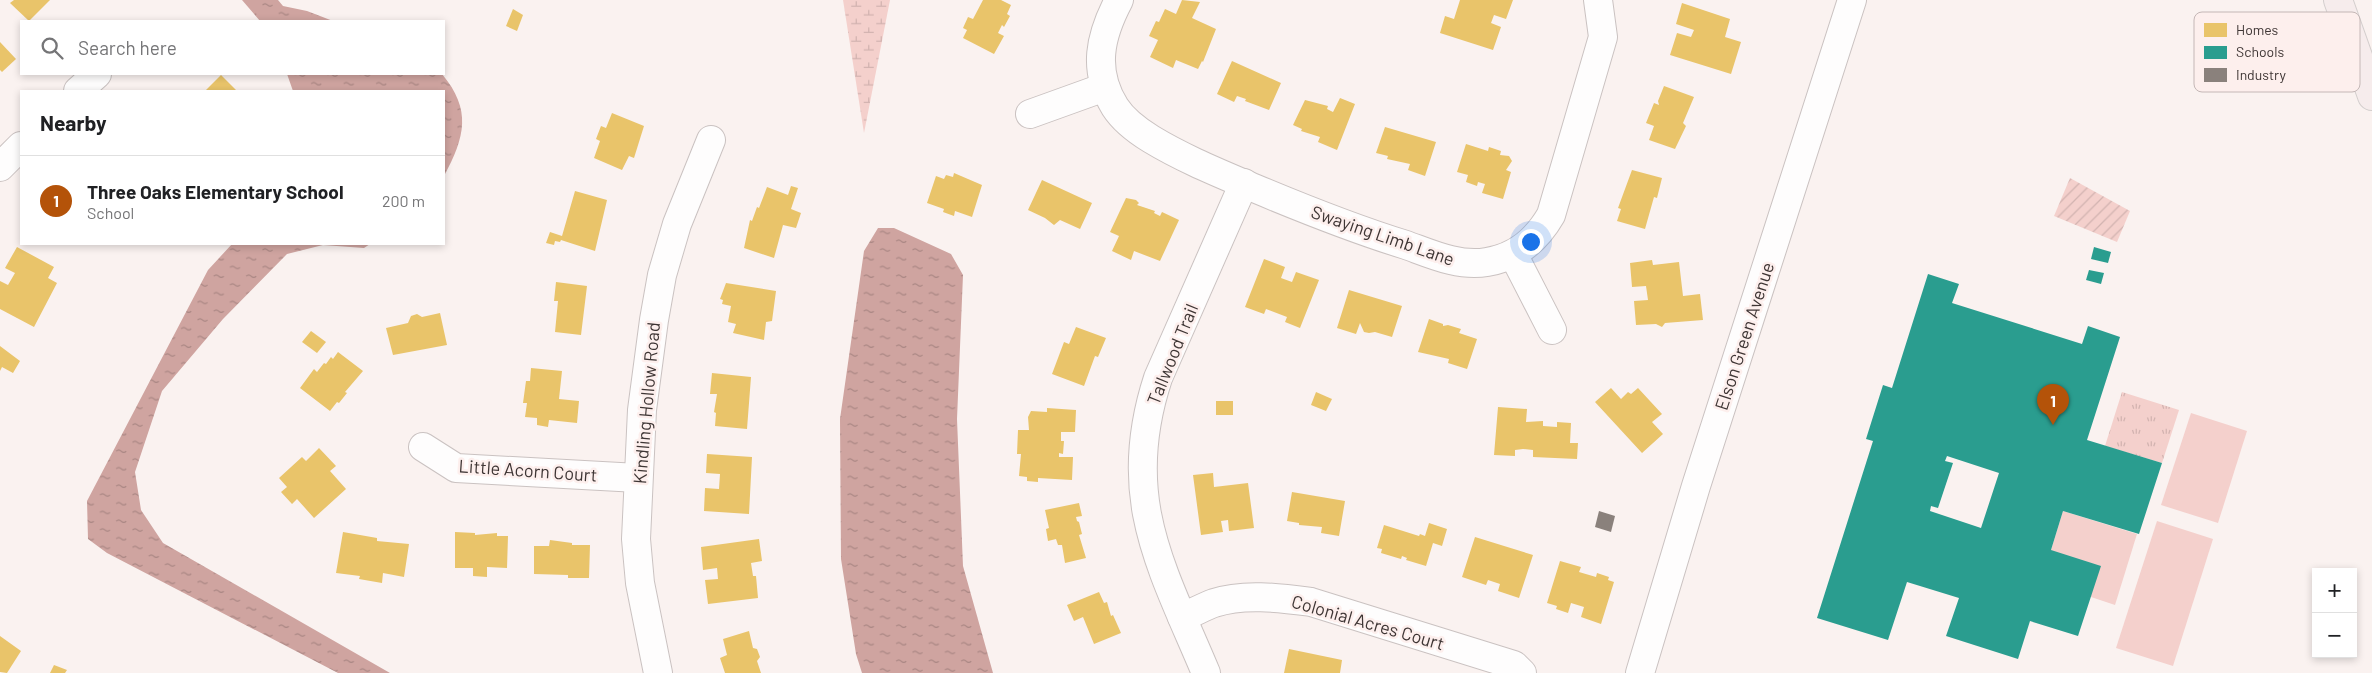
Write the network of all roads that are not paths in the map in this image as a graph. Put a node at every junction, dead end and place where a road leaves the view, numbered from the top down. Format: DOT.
graph roads {
  1 [pos="1119,0"];
  2 [pos="1598,0"];
  3 [pos="1852,0"];
  4 [pos="2338,0"];
  5 [pos="2342,12"];
  6 [pos="2360,62"];
  7 [pos="96,75"];
  8 [pos="1105,87"];
  9 [pos="79,90"];
  10 [pos="2372,96"];
  11 [pos="1030,114"];
  12 [pos="711,140"];
  13 [pos="20,147"];
  14 [pos="0,167"];
  15 [pos="1244,183"];
  16 [pos="1513,254"];
  17 [pos="1552,330"];
  18 [pos="423,447"];
  19 [pos="638,478"];
  20 [pos="1182,617"];
  21 [pos="658,673"];
  22 [pos="1206,673"];
  23 [pos="1522,673"];
  24 [pos="1640,673"];
  1 -- 8 [label="street, Swaying Limb Lane"];
  2 -- 16 [label="street, Swaying Limb Lane"];
  3 -- 24 [label="street, Elson Green Avenue"];
  4 -- 5 [label="main road"];
  6 -- 10 [label="main road"];
  7 -- 9 [label="street"];
  8 -- 11 [label="street"];
  8 -- 15 [label="street, Swaying Limb Lane"];
  12 -- 19 [label="street, Kindling Hollow Road"];
  13 -- 14 [label="street"];
  15 -- 16 [label="street, Swaying Limb Lane"];
  15 -- 20 [label="street, Tallwood Trail"];
  16 -- 17 [label="street"];
  18 -- 19 [label="street, Little Acorn Court"];
  19 -- 21 [label="street, Kindling Hollow Road"];
  20 -- 22 [label="street, Tallwood Trail"];
  20 -- 23 [label="street, Colonial Acres Court"];
}
